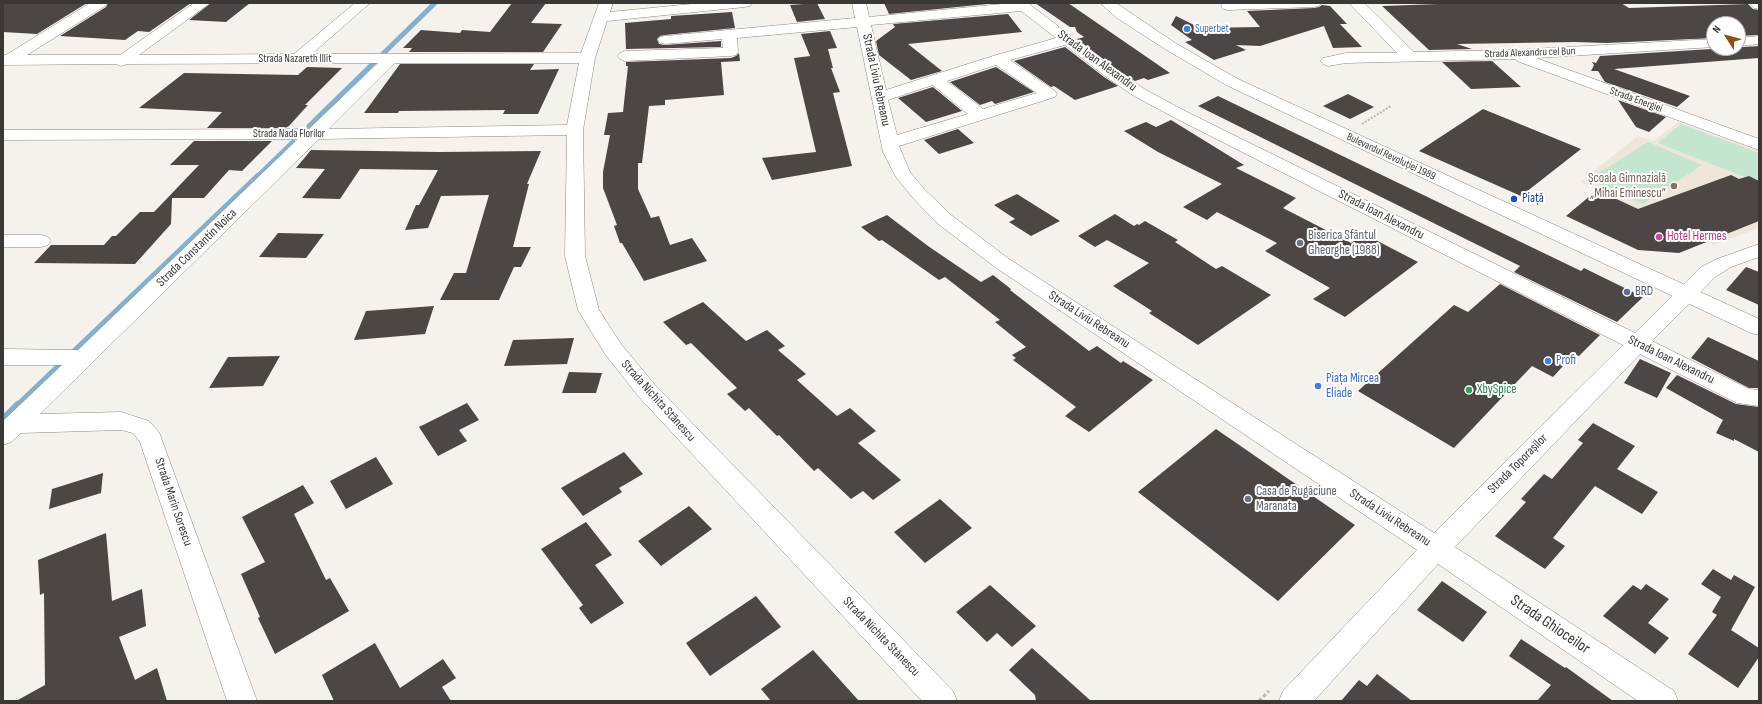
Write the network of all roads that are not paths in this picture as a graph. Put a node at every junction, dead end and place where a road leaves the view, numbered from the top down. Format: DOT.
graph roads {
  1 [pos="100,3"];
  2 [pos="203,3"];
  3 [pos="363,3"];
  4 [pos="745,3"];
  5 [pos="1107,3"];
  6 [pos="1314,3"];
  7 [pos="1356,3"];
  8 [pos="1756,3"];
  9 [pos="1759,4"];
  10 [pos="1022,5"];
  11 [pos="1228,6"];
  12 [pos="603,10"];
  13 [pos="861,13"];
  14 [pos="729,34"];
  15 [pos="665,40"];
  16 [pos="1068,40"];
  17 [pos="1759,40"];
  18 [pos="1746,41"];
  19 [pos="1706,43"];
  20 [pos="1513,55"];
  21 [pos="625,56"];
  22 [pos="1409,56"];
  23 [pos="587,58"];
  24 [pos="298,59"];
  25 [pos="391,59"];
  26 [pos="998,59"];
  27 [pos="6,60"];
  28 [pos="121,61"];
  29 [pos="1328,61"];
  30 [pos="935,79"];
  31 [pos="880,97"];
  32 [pos="981,116"];
  33 [pos="574,130"];
  34 [pos="314,134"];
  35 [pos="3,135"];
  36 [pos="890,143"];
  37 [pos="1759,145"];
  38 [pos="3,241"];
  39 [pos="41,241"];
  40 [pos="1759,250"];
  41 [pos="1738,258"];
  42 [pos="1759,267"];
  43 [pos="1685,294"];
  44 [pos="1759,328"];
  45 [pos="1637,344"];
  46 [pos="3,356"];
  47 [pos="83,358"];
  48 [pos="1759,398"];
  49 [pos="9,430"];
  50 [pos="1436,549"];
  51 [pos="242,701"];
  52 [pos="942,701"];
  53 [pos="1294,701"];
  54 [pos="1663,701"];
  1 -- 27 [label="street"];
  2 -- 28 [label="street"];
  3 -- 24 [label="street"];
  4 -- 12 [label="street"];
  5 -- 43 [label="street, Bulevardul Revoluției 1989"];
  6 -- 11 [label="street"];
  7 -- 22 [label="street"];
  8 -- 9 [label="street"];
  10 -- 13 [label="street"];
  10 -- 16 [label="street, Strada Ioan Alexandru"];
  12 -- 23 [label="street, Strada Nichita Stănescu"];
  13 -- 14 [label="street"];
  13 -- 31 [label="street, Strada Liviu Rebreanu"];
  14 -- 15 [label="street"];
  14 -- 21 [label="street"];
  16 -- 26 [label="street"];
  16 -- 45 [label="street, Strada Ioan Alexandru"];
  17 -- 18 [label="street"];
  19 -- 20 [label="street, Strada Alexandru cel Bun"];
  20 -- 22 [label="street, Strada Alexandru cel Bun"];
  20 -- 37 [label="street, Strada Energiei"];
  22 -- 29 [label="street, Strada Alexandru cel Bun"];
  23 -- 25 [label="street, Strada Nazareth Illit"];
  23 -- 33 [label="street, Strada Nichita Stănescu"];
  24 -- 25 [label="street, Strada Nazareth Illit"];
  24 -- 28 [label="street, Strada Nazareth Illit"];
  25 -- 34 [label="street, Strada Constantin Noica"];
  26 -- 30 [label="street"];
  26 -- 32 [label="street"];
  27 -- 28 [label="street, Strada Nazareth Illit"];
  30 -- 31 [label="street"];
  30 -- 32 [label="street"];
  31 -- 36 [label="street, Strada Liviu Rebreanu"];
  32 -- 36 [label="street"];
  33 -- 34 [label="street, Strada Nada Florilor"];
  33 -- 52 [label="street, Strada Nichita Stănescu"];
  34 -- 35 [label="street, Strada Nada Florilor"];
  34 -- 47 [label="street, Strada Constantin Noica"];
  36 -- 50 [label="street, Strada Liviu Rebreanu"];
  38 -- 39 [label="street"];
  40 -- 41 [label="street, Strada Toporașilor"];
  41 -- 42 [label="street"];
  41 -- 43 [label="street, Strada Toporașilor"];
  43 -- 44 [label="street, Bulevardul Revoluției 1989"];
  43 -- 45 [label="street, Strada Toporașilor"];
  45 -- 48 [label="street, Strada Ioan Alexandru"];
  45 -- 50 [label="street, Strada Toporașilor"];
  46 -- 47 [label="street"];
  47 -- 49 [label="street, Strada Constantin Noica"];
  49 -- 51 [label="street, Strada Marin Sorescu"];
  50 -- 53 [label="street, Strada Toporașilor"];
  50 -- 54 [label="street, Strada Ghioceilor"];
}
